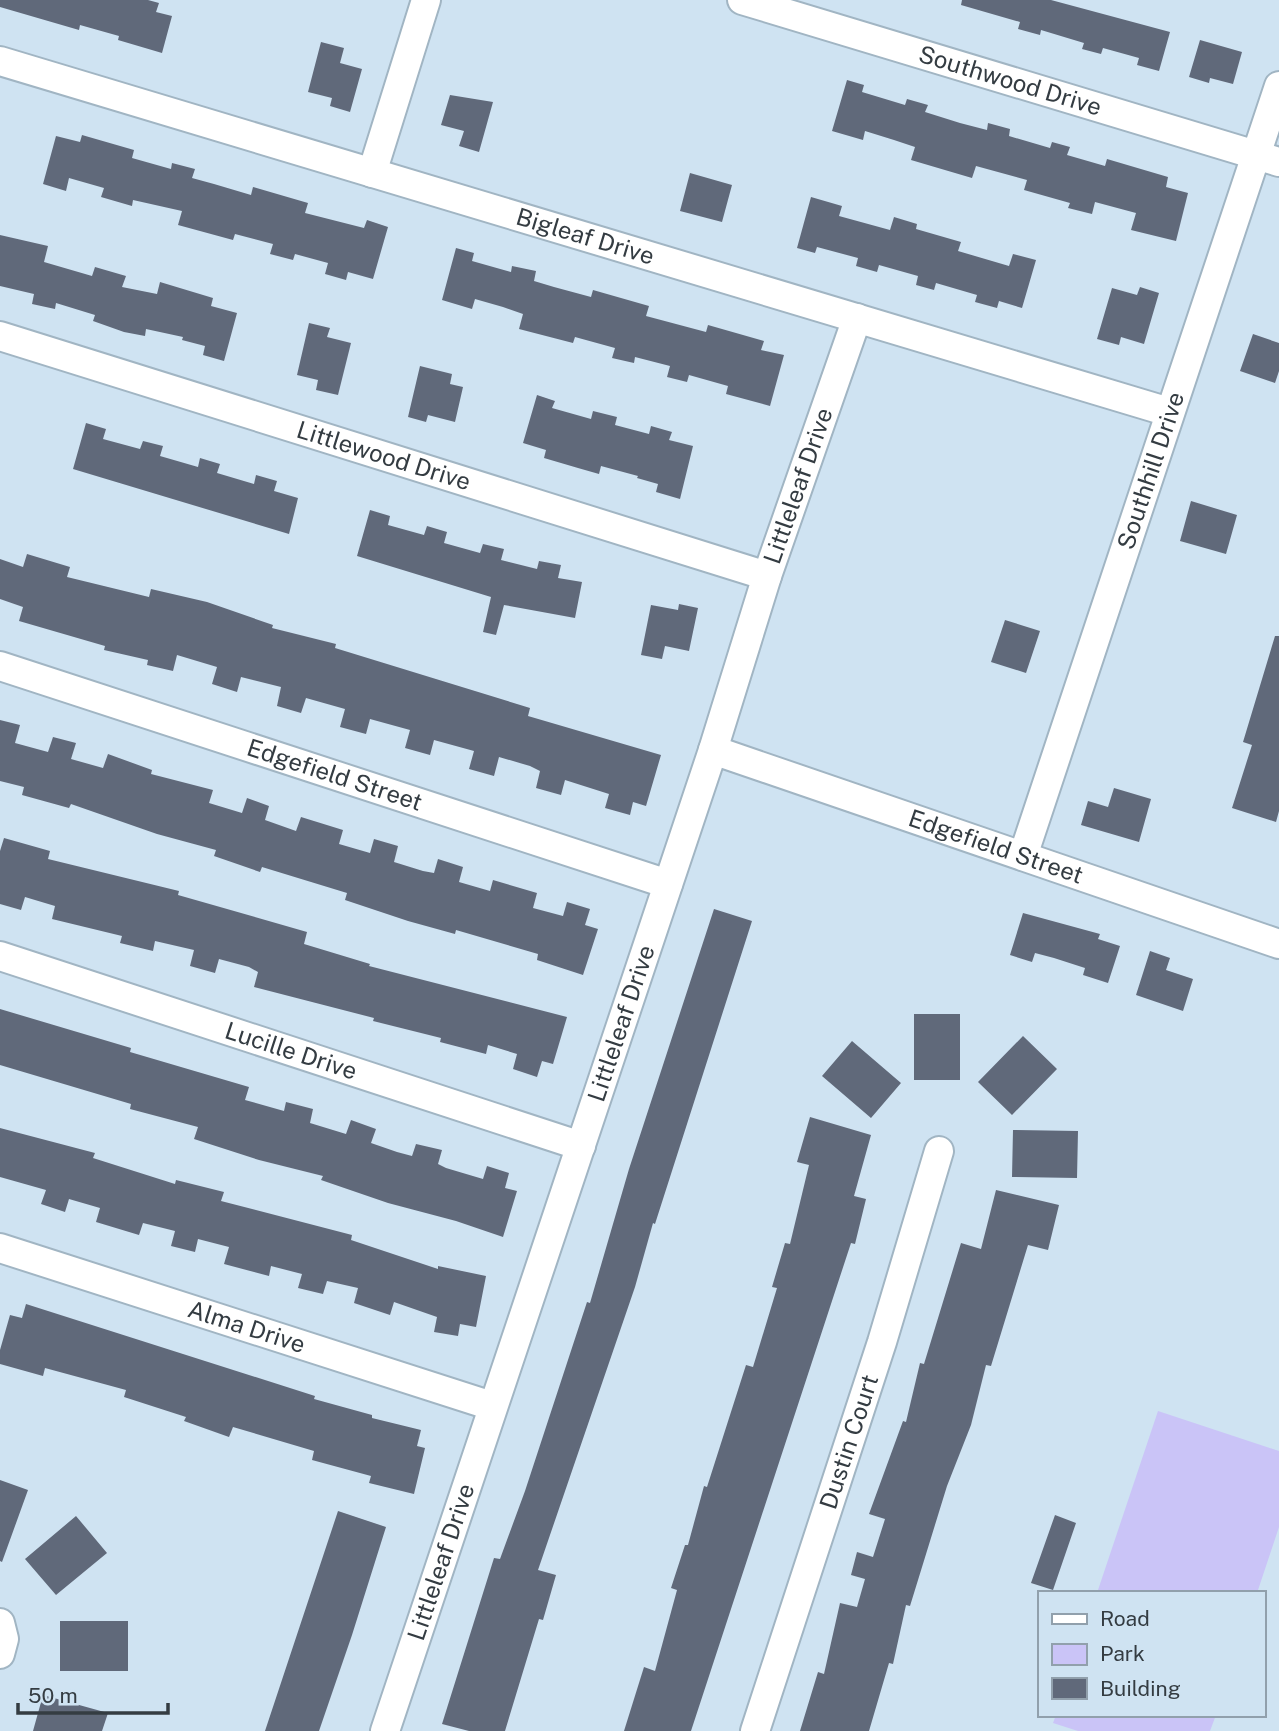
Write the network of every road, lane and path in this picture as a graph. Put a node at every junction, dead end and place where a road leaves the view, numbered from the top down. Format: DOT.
graph roads {
  1 [pos="426,0"];
  2 [pos="742,0"];
  3 [pos="0,61"];
  4 [pos="1279,86"];
  5 [pos="1268,158"];
  6 [pos="372,173"];
  7 [pos="857,318"];
  8 [pos="0,335"];
  9 [pos="1170,412"];
  10 [pos="767,576"];
  11 [pos="0,666"];
  12 [pos="713,750"];
  13 [pos="1023,856"];
  14 [pos="668,884"];
  15 [pos="1279,944"];
  16 [pos="0,956"];
  17 [pos="581,1146"];
  18 [pos="939,1152"];
  19 [pos="0,1248"];
  20 [pos="492,1406"];
  21 [pos="0,1623"];
  22 [pos="0,1654"];
  23 [pos="386,1731"];
  24 [pos="755,1731"];
  1 -- 6 [label="street"];
  2 -- 5 [label="street, Southwood Drive"];
  3 -- 6 [label="street, Bigleaf Drive"];
  4 -- 5 [label="street, Southhill Drive"];
  5 -- 9 [label="street, Southhill Drive"];
  6 -- 7 [label="street, Bigleaf Drive"];
  7 -- 9 [label="street, Bigleaf Drive"];
  7 -- 10 [label="street, Littleleaf Drive"];
  8 -- 10 [label="street, Littlewood Drive"];
  9 -- 13 [label="street, Southhill Drive"];
  10 -- 12 [label="street, Littleleaf Drive"];
  11 -- 14 [label="street, Edgefield Street"];
  12 -- 13 [label="street, Edgefield Street"];
  12 -- 14 [label="street, Littleleaf Drive"];
  13 -- 15 [label="street, Edgefield Street"];
  14 -- 17 [label="street, Littleleaf Drive"];
  16 -- 17 [label="street, Lucille Drive"];
  17 -- 20 [label="street, Littleleaf Drive"];
  18 -- 24 [label="street, Dustin Court"];
  19 -- 20 [label="street, Alma Drive"];
  20 -- 23 [label="street, Littleleaf Drive"];
  21 -- 22 [label="street"];
}
